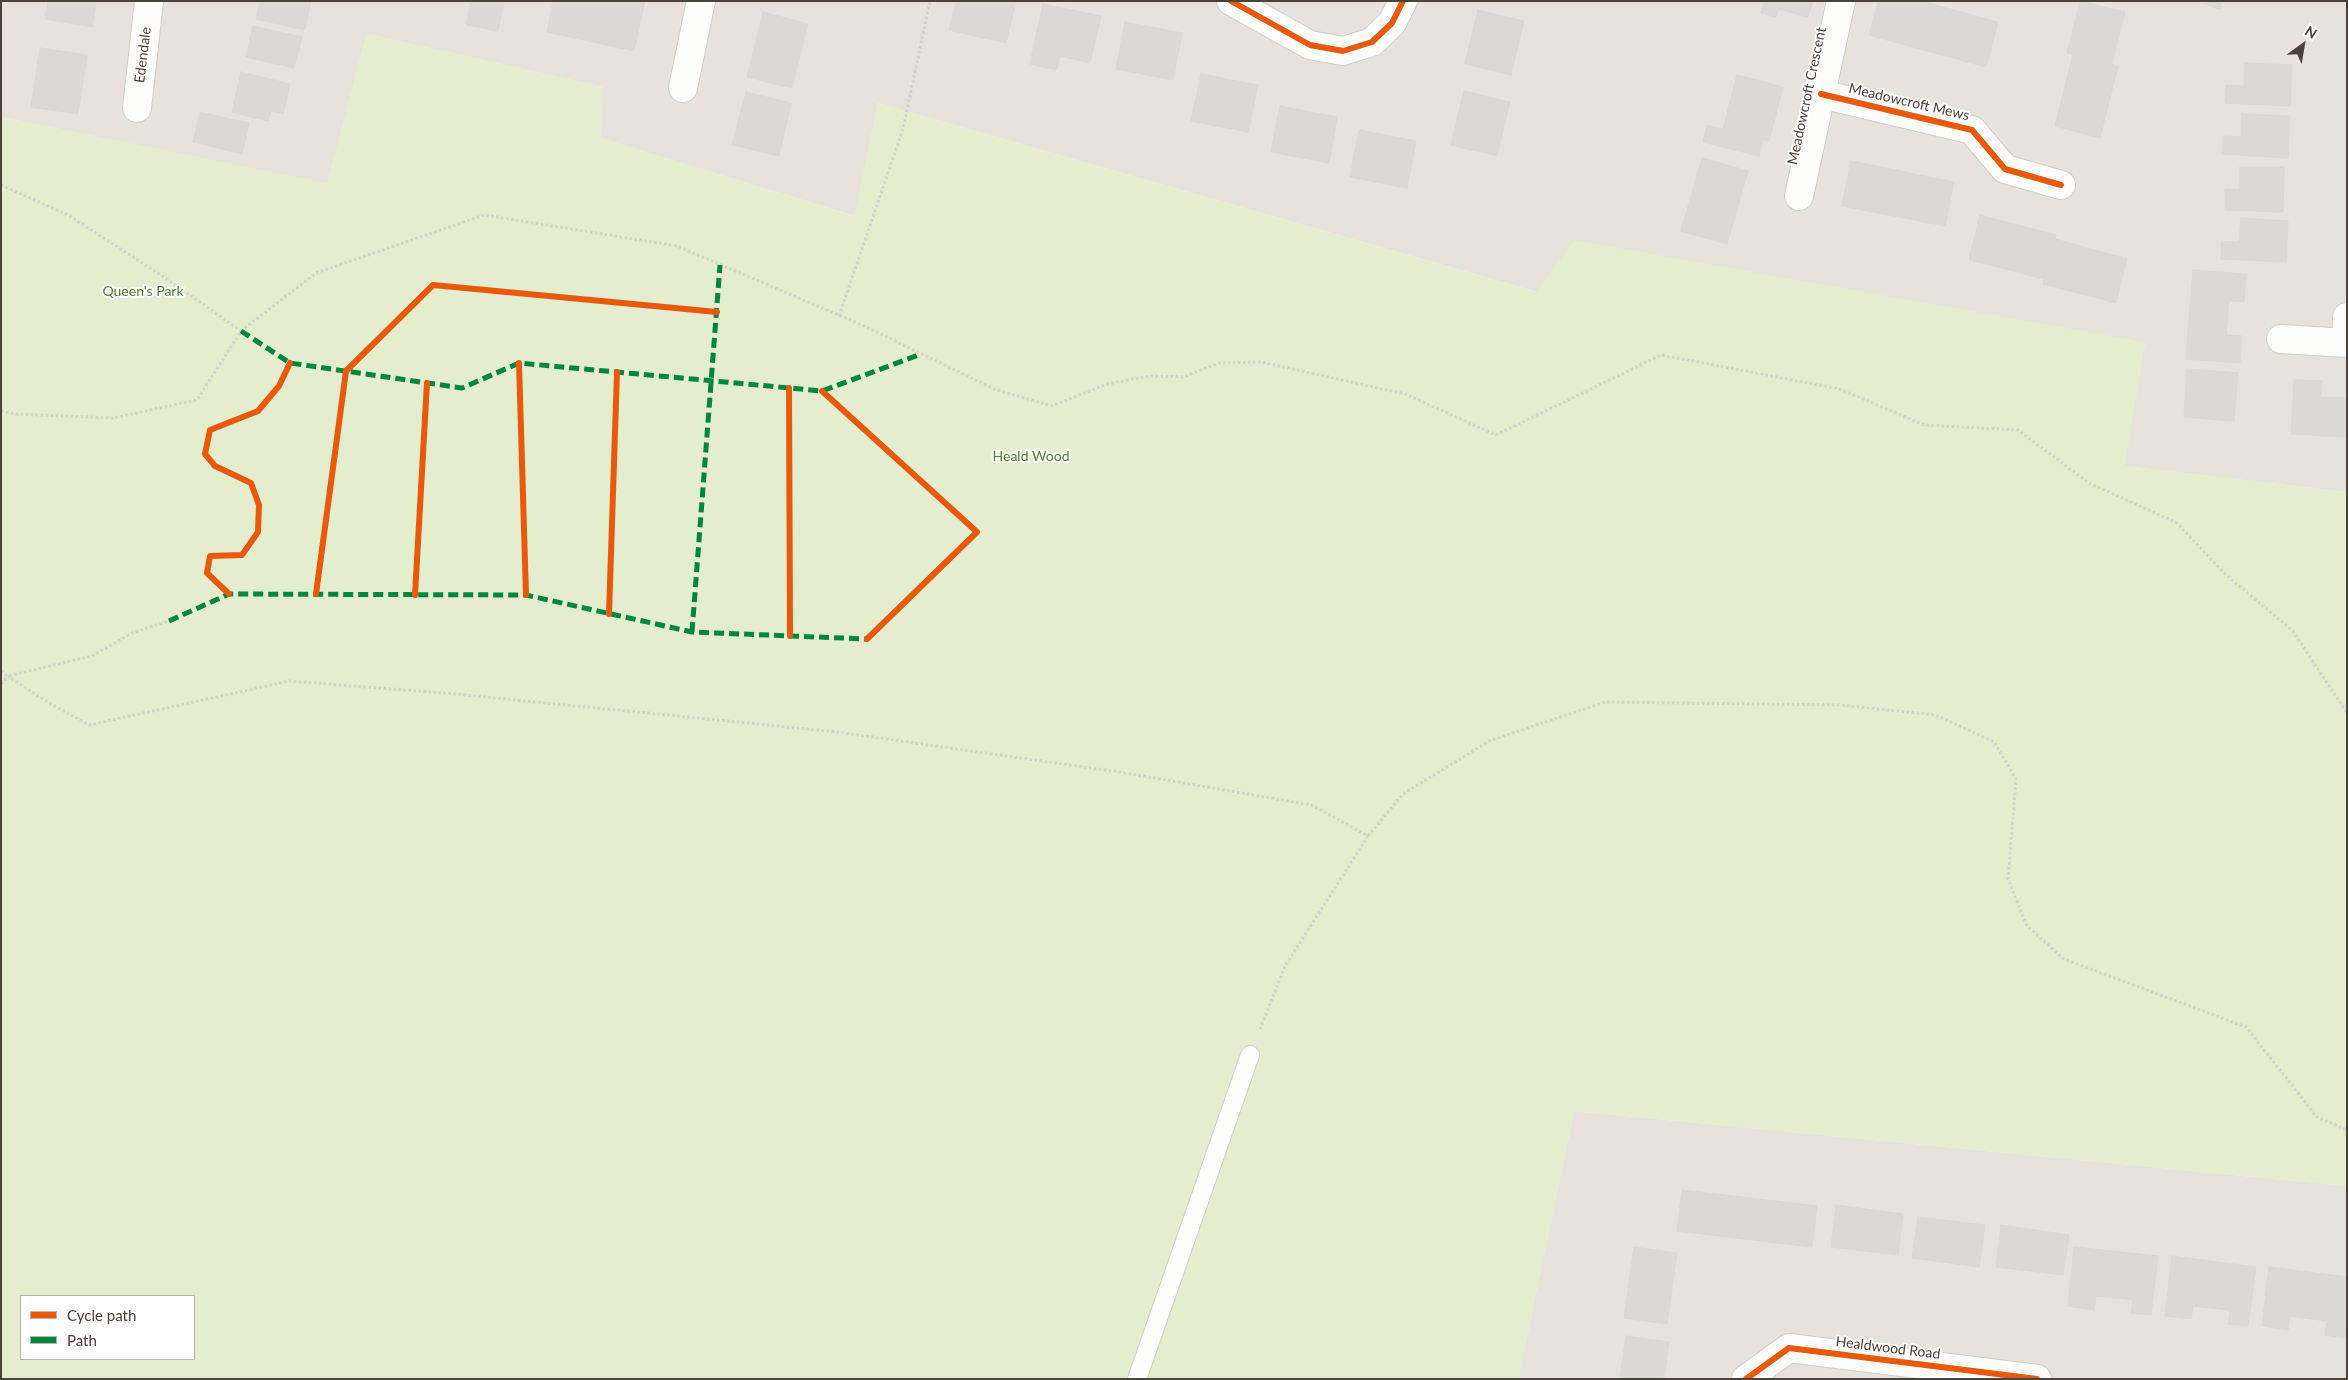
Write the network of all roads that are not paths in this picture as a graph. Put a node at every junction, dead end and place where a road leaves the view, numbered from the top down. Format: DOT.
graph roads {
  1 [pos="149,1"];
  2 [pos="701,1"];
  3 [pos="1231,1"];
  4 [pos="1403,1"];
  5 [pos="1841,1"];
  6 [pos="684,88"];
  7 [pos="1821,94"];
  8 [pos="137,108"];
  9 [pos="2061,185"];
  10 [pos="1798,196"];
  11 [pos="2347,316"];
  12 [pos="2281,339"];
  13 [pos="2346,343"];
  14 [pos="1250,1055"];
  15 [pos="1137,1379"];
  16 [pos="1746,1379"];
  17 [pos="2038,1379"];
  1 -- 8 [label="street, Edendale"];
  2 -- 6 [label="street"];
  3 -- 4 [label="street"];
  5 -- 7 [label="street, Meadowcroft Crescent"];
  7 -- 9 [label="street, Meadowcroft Mews"];
  7 -- 10 [label="street, Meadowcroft Crescent"];
  11 -- 13 [label="street"];
  12 -- 13 [label="street"];
  14 -- 15 [label="lane"];
  16 -- 17 [label="street, Healdwood Road"];
}
